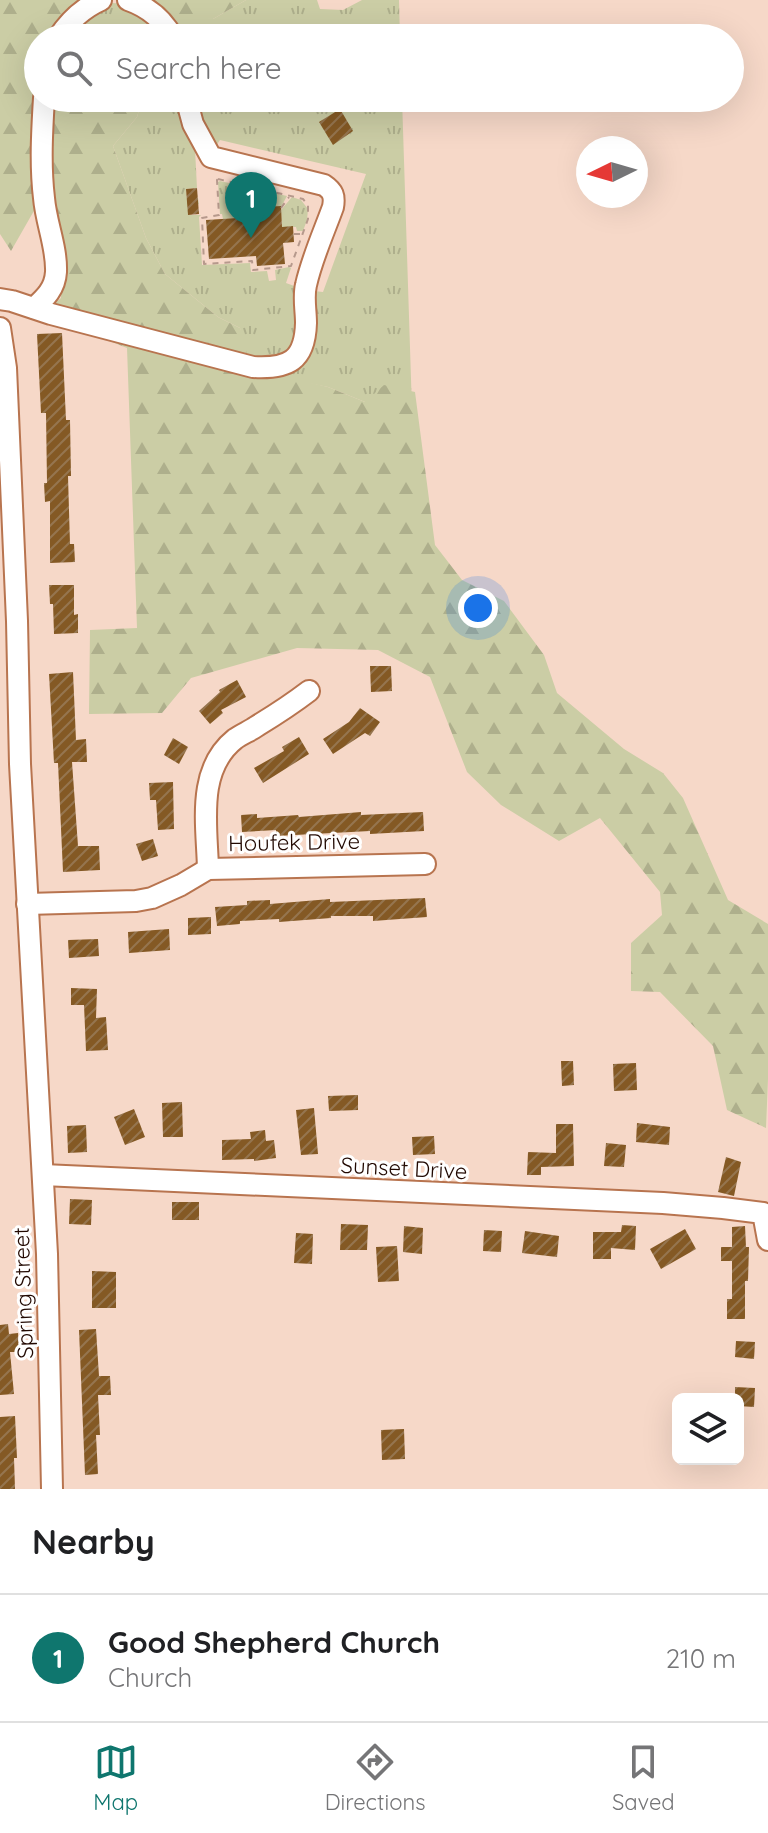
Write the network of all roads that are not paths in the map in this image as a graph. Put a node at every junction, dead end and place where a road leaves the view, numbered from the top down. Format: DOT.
graph roads {
  1 [pos="101,0"];
  2 [pos="128,0"];
  3 [pos="69,24"];
  4 [pos="164,24"];
  5 [pos="43,112"];
  6 [pos="190,112"];
  7 [pos="0,299"];
  8 [pos="34,308"];
  9 [pos="0,328"];
  10 [pos="7,550"];
  11 [pos="309,691"];
  12 [pos="425,864"];
  13 [pos="208,869"];
  14 [pos="27,904"];
  15 [pos="43,1175"];
  16 [pos="768,1240"];
  17 [pos="52,1489"];
  1 -- 3 [label="street"];
  2 -- 4 [label="street"];
  5 -- 8 [label="street"];
  6 -- 8 [label="street"];
  7 -- 8 [label="street"];
  9 -- 10 [label="street, Spring Street"];
  10 -- 14 [label="street, Spring Street"];
  11 -- 13 [label="street"];
  12 -- 13 [label="street, Houfek Drive"];
  13 -- 14 [label="street, Houfek Drive"];
  14 -- 15 [label="street, Spring Street"];
  15 -- 16 [label="street, Sunset Drive"];
  15 -- 17 [label="street, Spring Street"];
}
